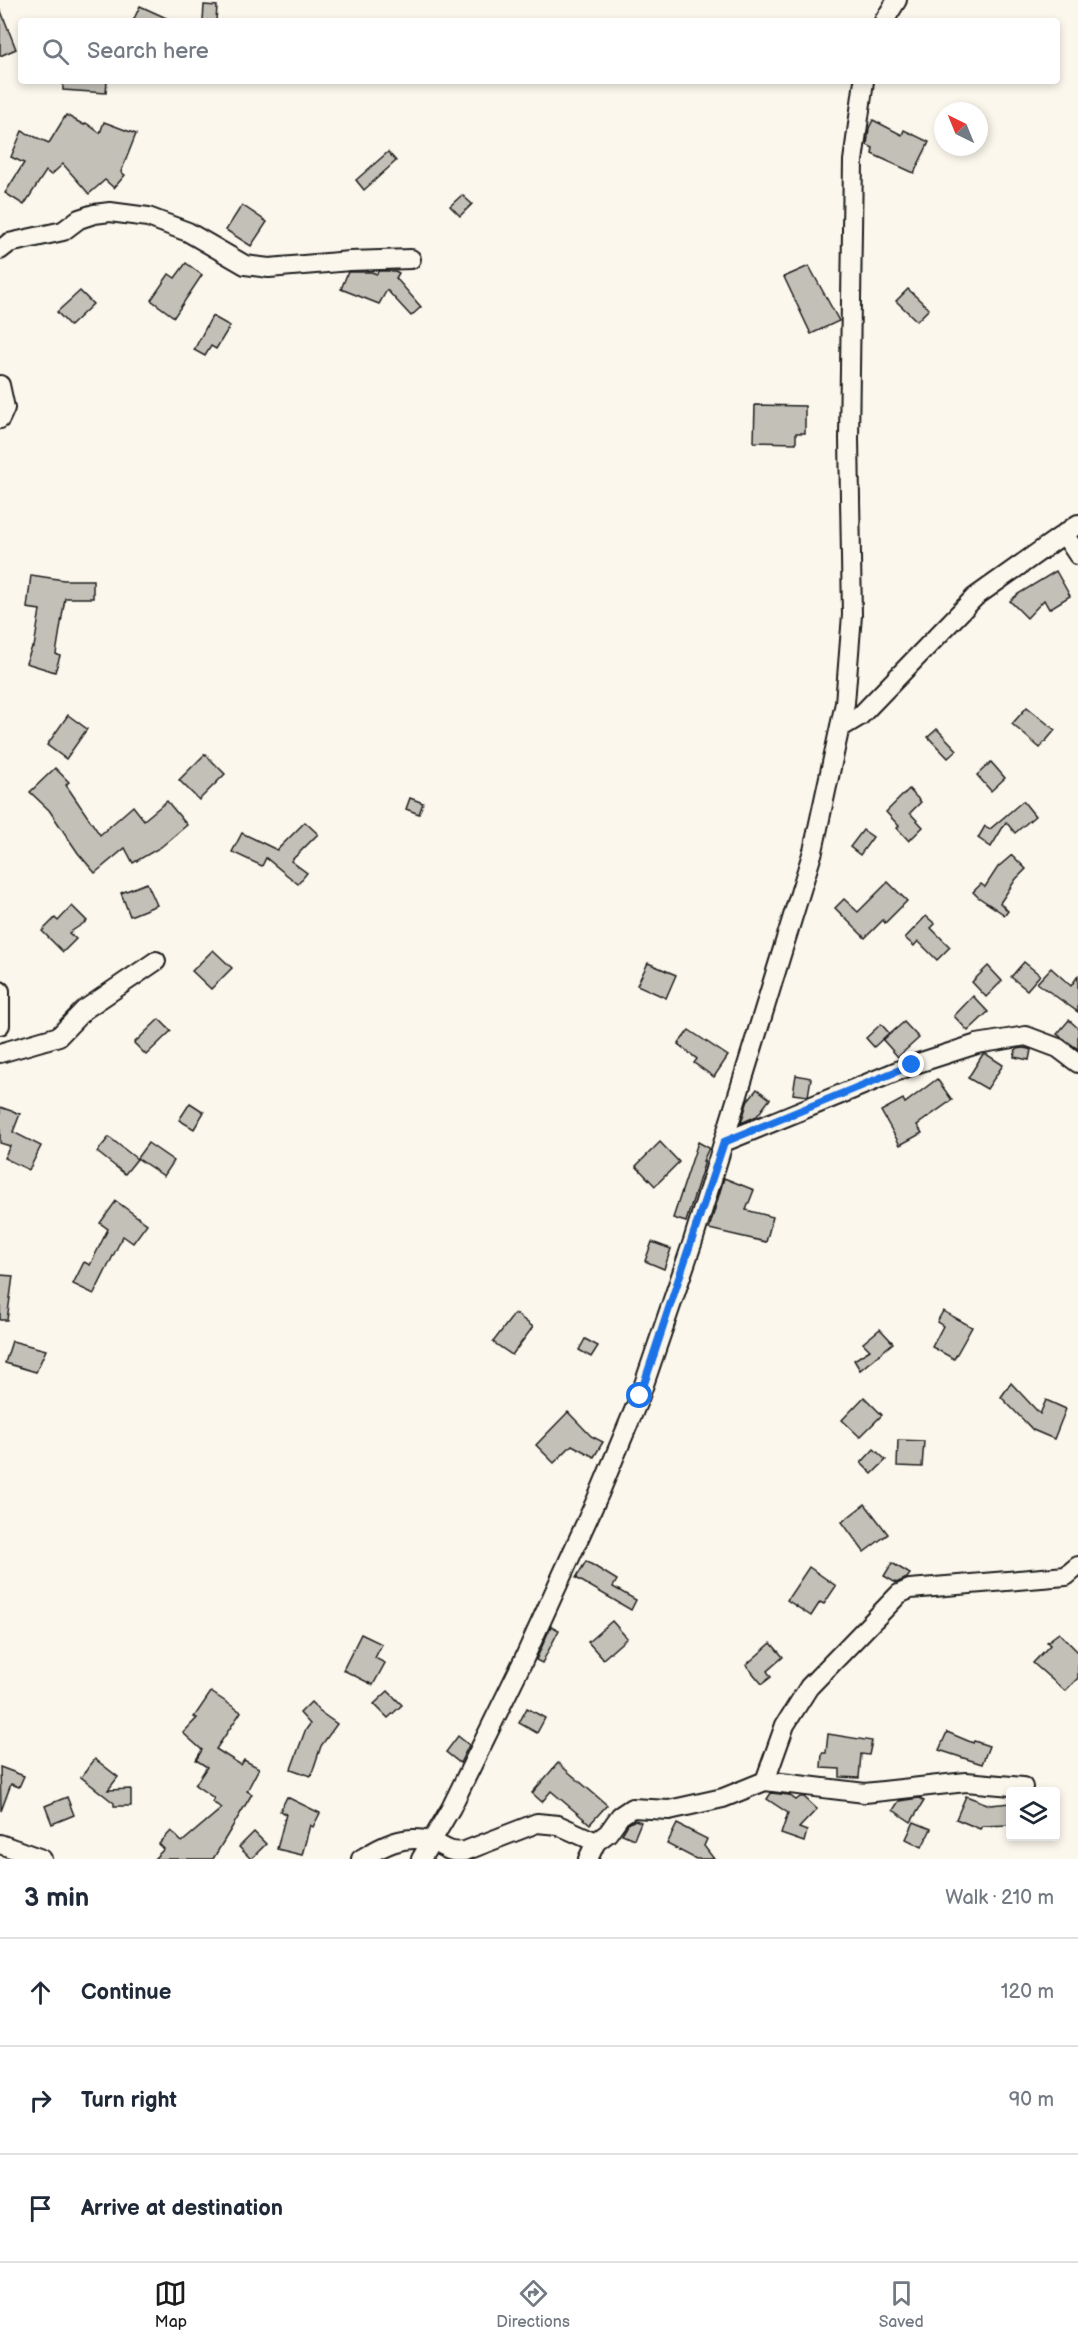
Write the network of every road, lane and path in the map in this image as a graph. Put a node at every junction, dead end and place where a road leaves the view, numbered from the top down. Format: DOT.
graph roads {
  1 [pos="897,0"];
  2 [pos="886,18"];
  3 [pos="864,84"];
  4 [pos="0,250"];
  5 [pos="411,259"];
  6 [pos="0,385"];
  7 [pos="0,419"];
  8 [pos="1071,529"];
  9 [pos="1078,555"];
  10 [pos="840,728"];
  11 [pos="156,961"];
  12 [pos="0,991"];
  13 [pos="0,1025"];
  14 [pos="0,1053"];
  15 [pos="1078,1063"];
  16 [pos="724,1142"];
  17 [pos="1075,1574"];
  18 [pos="765,1781"];
  19 [pos="1023,1787"];
  20 [pos="431,1841"];
  21 [pos="0,1844"];
  22 [pos="592,1851"];
  23 [pos="42,1859"];
  24 [pos="361,1859"];
  25 [pos="420,1859"];
  1 -- 2 [label="street"];
  3 -- 10 [label="street"];
  4 -- 5 [label="street"];
  6 -- 7 [label="street"];
  8 -- 9 [label="street"];
  8 -- 10 [label="street"];
  10 -- 16 [label="street"];
  11 -- 14 [label="street"];
  12 -- 13 [label="street"];
  15 -- 16 [label="street"];
  16 -- 20 [label="street"];
  17 -- 18 [label="street"];
  18 -- 19 [label="street"];
  18 -- 22 [label="street"];
  20 -- 22 [label="street"];
  20 -- 24 [label="street"];
  20 -- 25 [label="street"];
  21 -- 23 [label="street"];
}
